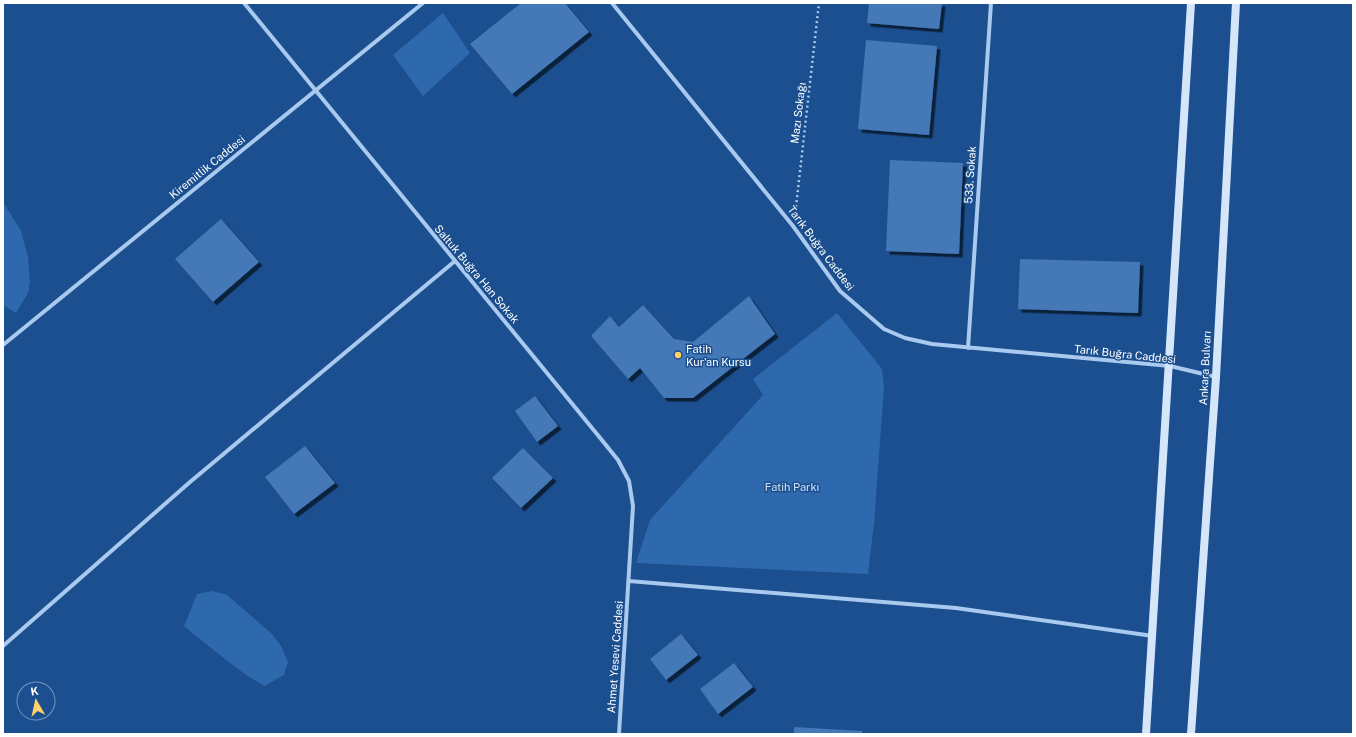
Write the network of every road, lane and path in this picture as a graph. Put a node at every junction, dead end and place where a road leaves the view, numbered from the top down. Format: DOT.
graph roads {
  1 [pos="244,3"];
  2 [pos="423,3"];
  3 [pos="612,3"];
  4 [pos="819,3"];
  5 [pos="991,3"];
  6 [pos="1191,3"];
  7 [pos="1236,3"];
  8 [pos="315,91"];
  9 [pos="793,226"];
  10 [pos="455,261"];
  11 [pos="3,345"];
  12 [pos="968,348"];
  13 [pos="1170,366"];
  14 [pos="1216,377"];
  15 [pos="629,581"];
  16 [pos="1153,636"];
  17 [pos="3,646"];
  18 [pos="619,734"];
  19 [pos="1146,734"];
  20 [pos="1191,734"];
  1 -- 8 [label="street, Saltuk Buğra Han Sokak"];
  2 -- 8 [label="street, Kiremitlik Caddesi"];
  3 -- 9 [label="street, Tarık Buğra Caddesi"];
  4 -- 9 [label="path, Mazı Sokağı"];
  5 -- 12 [label="street, 533. Sokak"];
  6 -- 13 [label="main road"];
  7 -- 14 [label="main road, Ankara Bulvarı"];
  8 -- 10 [label="street, Saltuk Buğra Han Sokak"];
  8 -- 11 [label="street, Kiremitlik Caddesi"];
  9 -- 12 [label="street, Tarık Buğra Caddesi"];
  10 -- 15 [label="street, Saltuk Buğra Han Sokak"];
  10 -- 17 [label="street"];
  12 -- 13 [label="street, Tarık Buğra Caddesi"];
  13 -- 14 [label="street, Tarık Buğra Caddesi"];
  13 -- 16 [label="main road"];
  14 -- 20 [label="main road, Ankara Bulvarı"];
  15 -- 16 [label="street"];
  15 -- 18 [label="street, Ahmet Yesevi Caddesi"];
  16 -- 19 [label="main road"];
}
